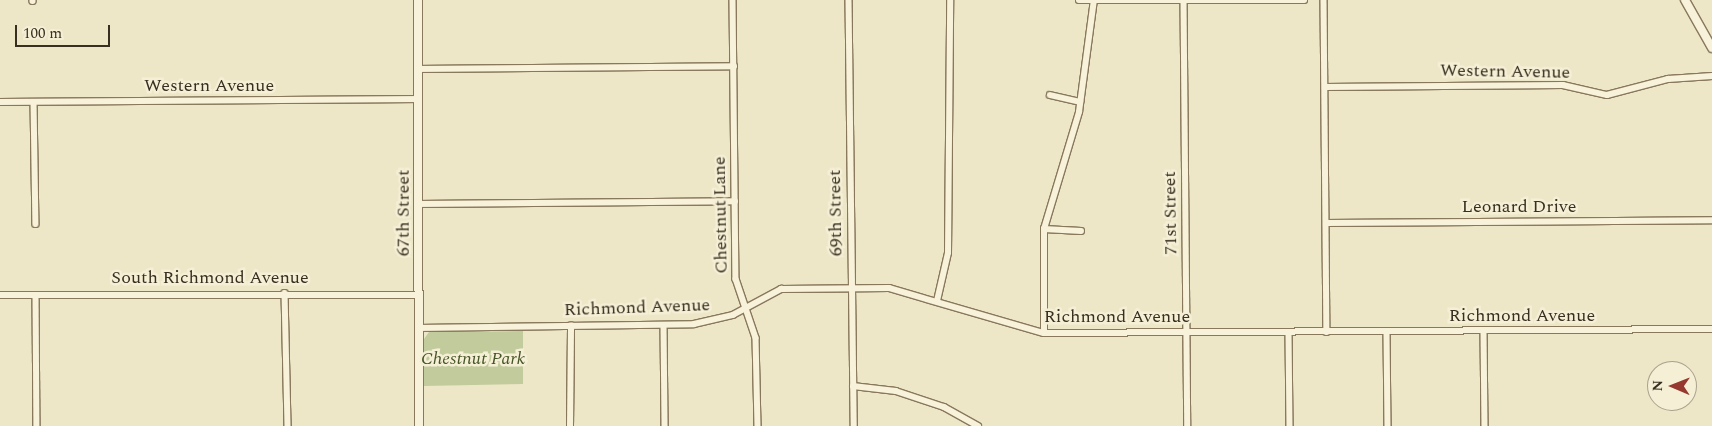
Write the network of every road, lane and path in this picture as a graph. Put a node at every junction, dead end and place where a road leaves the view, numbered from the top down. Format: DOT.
graph roads {
  1 [pos="418,0"];
  2 [pos="733,0"];
  3 [pos="849,0"];
  4 [pos="950,0"];
  5 [pos="1079,0"];
  6 [pos="1094,0"];
  7 [pos="1184,0"];
  8 [pos="1304,0"];
  9 [pos="1324,0"];
  10 [pos="1685,0"];
  11 [pos="1712,48"];
  12 [pos="734,66"];
  13 [pos="418,69"];
  14 [pos="1712,76"];
  15 [pos="1324,87"];
  16 [pos="1050,95"];
  17 [pos="418,99"];
  18 [pos="0,102"];
  19 [pos="34,102"];
  20 [pos="1080,102"];
  21 [pos="735,201"];
  22 [pos="420,204"];
  23 [pos="1712,220"];
  24 [pos="1326,223"];
  25 [pos="36,224"];
  26 [pos="1044,229"];
  27 [pos="1081,231"];
  28 [pos="852,288"];
  29 [pos="285,293"];
  30 [pos="36,294"];
  31 [pos="419,294"];
  32 [pos="0,295"];
  33 [pos="937,301"];
  34 [pos="748,307"];
  35 [pos="664,324"];
  36 [pos="571,326"];
  37 [pos="418,328"];
  38 [pos="1712,329"];
  39 [pos="1484,331"];
  40 [pos="1187,332"];
  41 [pos="1288,332"];
  42 [pos="1327,332"];
  43 [pos="1387,332"];
  44 [pos="1044,333"];
  45 [pos="853,386"];
  46 [pos="37,426"];
  47 [pos="288,426"];
  48 [pos="419,426"];
  49 [pos="570,426"];
  50 [pos="665,426"];
  51 [pos="758,426"];
  52 [pos="854,426"];
  53 [pos="978,426"];
  54 [pos="1188,426"];
  55 [pos="1290,426"];
  56 [pos="1388,426"];
  57 [pos="1485,426"];
  1 -- 13 [label="street, 67th Street"];
  2 -- 12 [label="street, Chestnut Lane"];
  3 -- 28 [label="street, 69th Street"];
  4 -- 33 [label="street"];
  5 -- 6 [label="street"];
  6 -- 7 [label="street"];
  6 -- 20 [label="street"];
  7 -- 8 [label="street"];
  7 -- 40 [label="street, 71st Street"];
  9 -- 15 [label="street"];
  10 -- 11 [label="street"];
  12 -- 13 [label="street"];
  12 -- 21 [label="street, Chestnut Lane"];
  13 -- 17 [label="street, 67th Street"];
  14 -- 15 [label="street, Western Avenue"];
  15 -- 24 [label="street"];
  16 -- 20 [label="street"];
  17 -- 19 [label="street, Western Avenue"];
  17 -- 22 [label="street, 67th Street"];
  18 -- 19 [label="street, Western Avenue"];
  19 -- 25 [label="street"];
  20 -- 26 [label="street"];
  21 -- 22 [label="street"];
  21 -- 34 [label="street, Chestnut Lane"];
  22 -- 31 [label="street, 67th Street"];
  23 -- 24 [label="street, Leonard Drive"];
  24 -- 42 [label="street"];
  26 -- 27 [label="street"];
  26 -- 44 [label="street"];
  28 -- 33 [label="street, Richmond Avenue"];
  28 -- 34 [label="street, Richmond Avenue"];
  28 -- 45 [label="street, 69th Street"];
  29 -- 30 [label="street, South Richmond Avenue"];
  29 -- 31 [label="street, South Richmond Avenue"];
  29 -- 47 [label="street"];
  30 -- 32 [label="street, South Richmond Avenue"];
  30 -- 46 [label="street"];
  31 -- 37 [label="street, 67th Street"];
  33 -- 44 [label="street, Richmond Avenue"];
  34 -- 35 [label="street, Richmond Avenue"];
  34 -- 51 [label="street, Chestnut Lane"];
  35 -- 36 [label="street, Richmond Avenue"];
  35 -- 50 [label="street"];
  36 -- 37 [label="street, Richmond Avenue"];
  36 -- 49 [label="street"];
  37 -- 48 [label="street, 67th Street"];
  38 -- 39 [label="street, Richmond Avenue"];
  39 -- 43 [label="street, Richmond Avenue"];
  39 -- 57 [label="street"];
  40 -- 41 [label="street, Richmond Avenue"];
  40 -- 44 [label="street, Richmond Avenue"];
  40 -- 54 [label="street, 71st Street"];
  41 -- 42 [label="street, Richmond Avenue"];
  41 -- 55 [label="street"];
  42 -- 43 [label="street, Richmond Avenue"];
  43 -- 56 [label="street"];
  45 -- 52 [label="street, 69th Street"];
  45 -- 53 [label="street"];
}
